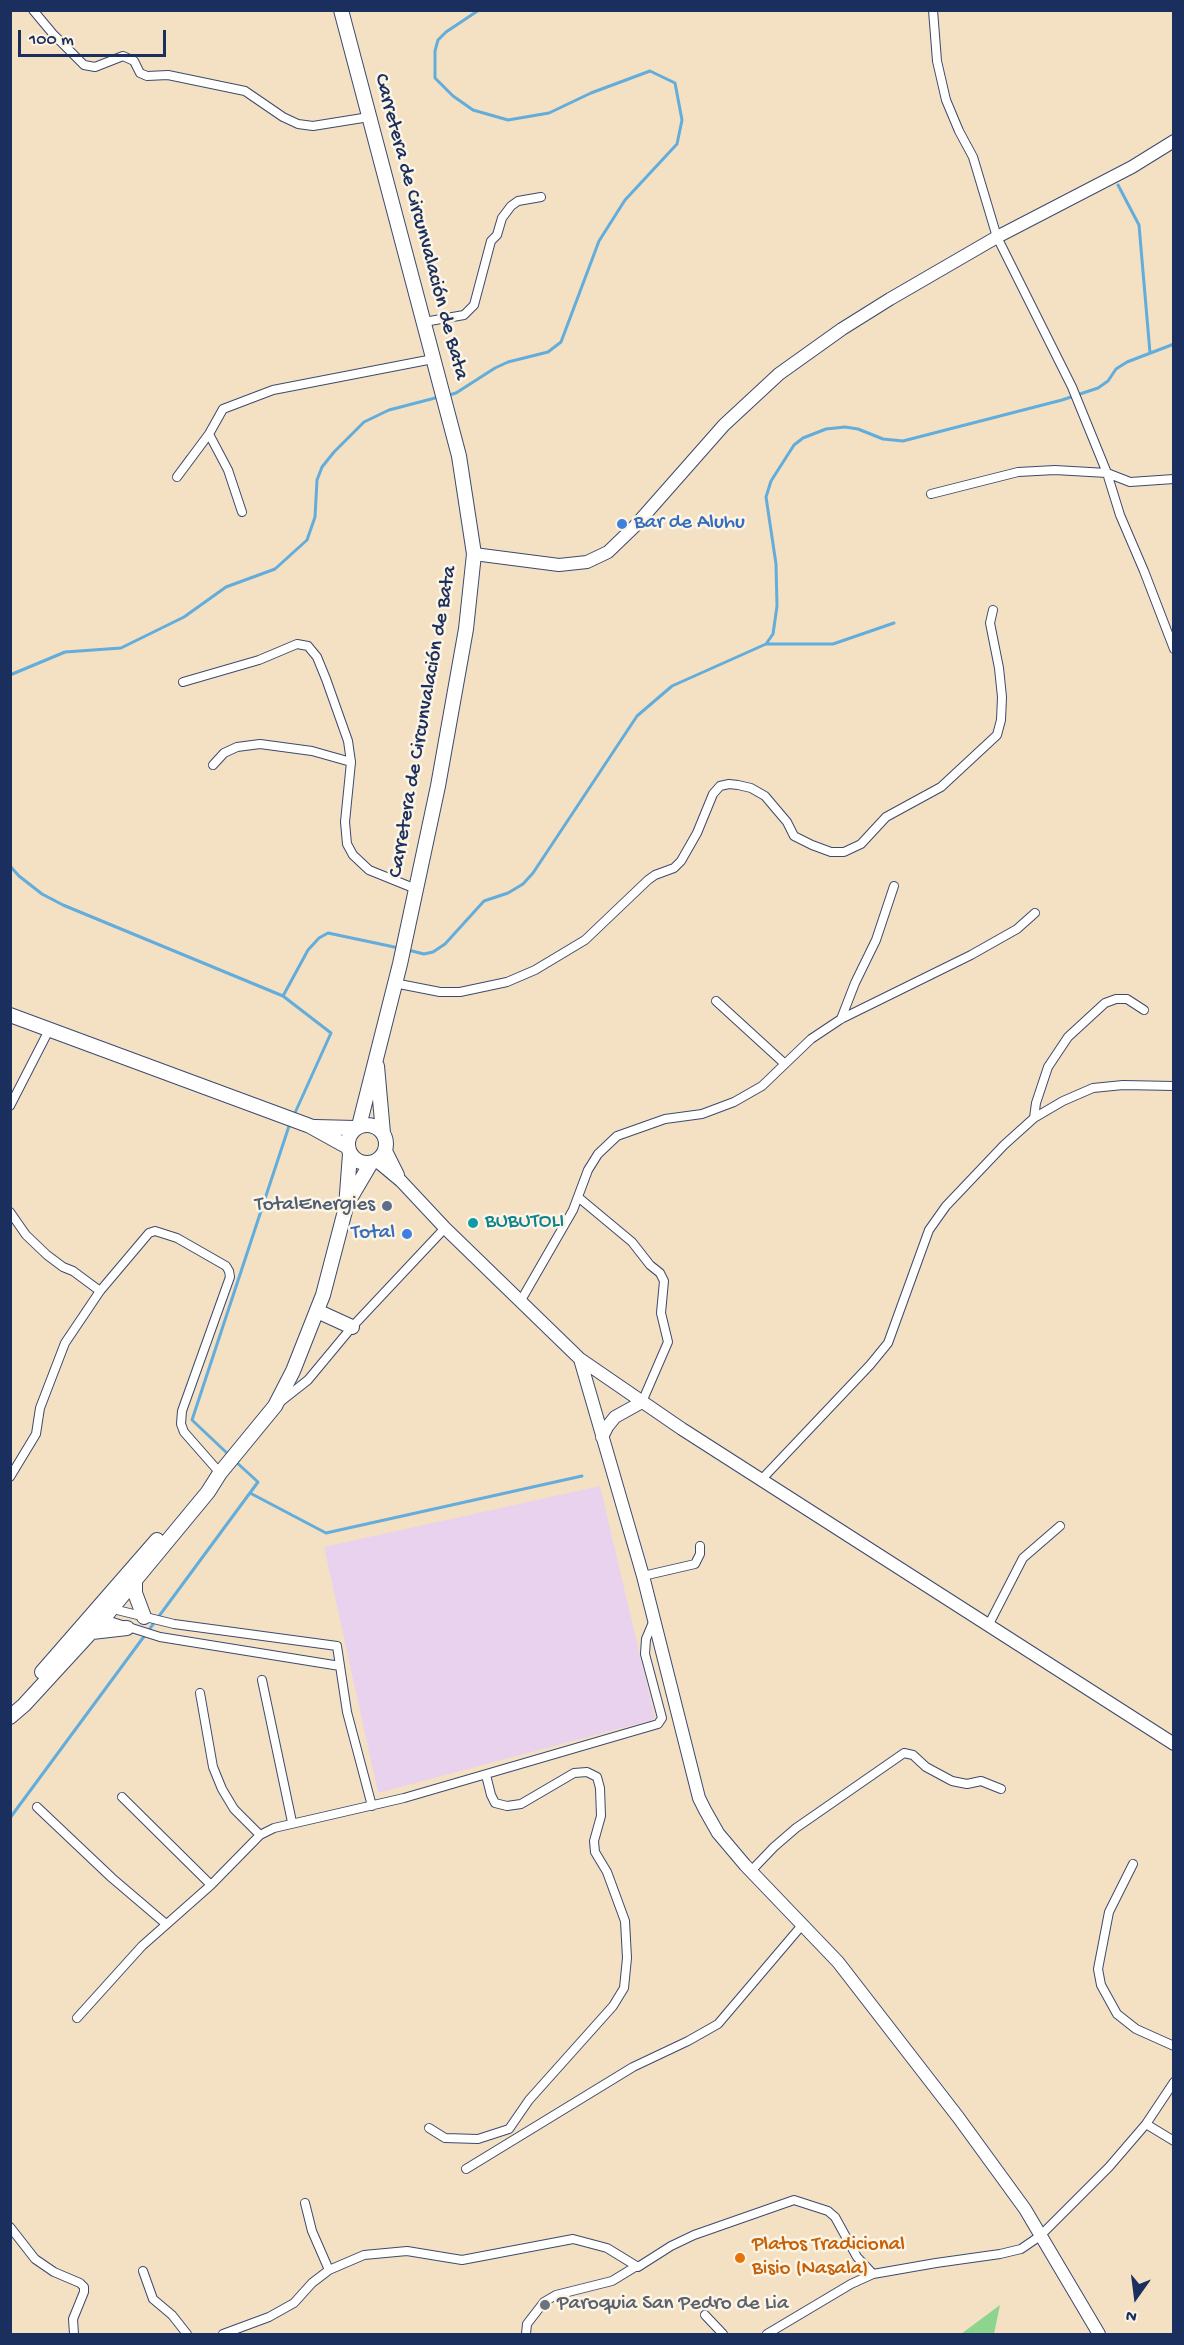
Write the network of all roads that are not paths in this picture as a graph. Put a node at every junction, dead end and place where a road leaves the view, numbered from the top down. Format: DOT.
graph roads {
  1 [pos="33,10"];
  2 [pos="341,10"];
  3 [pos="933,10"];
  4 [pos="369,117"];
  5 [pos="1173,141"];
  6 [pos="541,197"];
  7 [pos="997,237"];
  8 [pos="424,322"];
  9 [pos="433,359"];
  10 [pos="209,434"];
  11 [pos="191,458"];
  12 [pos="1107,473"];
  13 [pos="1173,479"];
  14 [pos="932,494"];
  15 [pos="242,512"];
  16 [pos="474,554"];
  17 [pos="993,610"];
  18 [pos="1173,649"];
  19 [pos="183,682"];
  20 [pos="351,762"];
  21 [pos="213,765"];
  22 [pos="894,886"];
  23 [pos="416,890"];
  24 [pos="1035,913"];
  25 [pos="394,983"];
  26 [pos="716,1001"];
  27 [pos="1144,1010"];
  28 [pos="10,1015"];
  29 [pos="841,1019"];
  30 [pos="49,1030"];
  31 [pos="376,1056"];
  32 [pos="785,1064"];
  33 [pos="1173,1086"];
  34 [pos="10,1106"];
  35 [pos="1034,1118"];
  36 [pos="306,1125"];
  37 [pos="357,1127"];
  38 [pos="383,1133"];
  39 [pos="349,1150"];
  40 [pos="378,1158"];
  41 [pos="578,1197"];
  42 [pos="346,1207"];
  43 [pos="10,1212"];
  44 [pos="445,1228"];
  45 [pos="100,1291"];
  46 [pos="520,1302"];
  47 [pos="317,1311"];
  48 [pos="352,1328"];
  49 [pos="580,1359"];
  50 [pos="642,1402"];
  51 [pos="275,1406"];
  52 [pos="602,1437"];
  53 [pos="220,1473"];
  54 [pos="10,1477"];
  55 [pos="762,1479"];
  56 [pos="1060,1526"];
  57 [pos="700,1546"];
  58 [pos="643,1576"];
  59 [pos="135,1580"];
  60 [pos="102,1612"];
  61 [pos="146,1617"];
  62 [pos="655,1620"];
  63 [pos="988,1626"];
  64 [pos="130,1629"];
  65 [pos="92,1632"];
  66 [pos="340,1666"];
  67 [pos="262,1680"];
  68 [pos="200,1693"];
  69 [pos="10,1711"];
  70 [pos="10,1716"];
  71 [pos="1172,1740"];
  72 [pos="486,1775"];
  73 [pos="1001,1789"];
  74 [pos="122,1797"];
  75 [pos="372,1806"];
  76 [pos="37,1807"];
  77 [pos="292,1822"];
  78 [pos="260,1835"];
  79 [pos="1133,1864"];
  80 [pos="751,1871"];
  81 [pos="211,1885"];
  82 [pos="166,1924"];
  83 [pos="803,1924"];
  84 [pos="76,2018"];
  85 [pos="1173,2046"];
  86 [pos="1173,2082"];
  87 [pos="1146,2124"];
  88 [pos="429,2128"];
  89 [pos="1173,2141"];
  90 [pos="466,2169"];
  91 [pos="305,2203"];
  92 [pos="10,2227"];
  93 [pos="1040,2236"];
  94 [pos="636,2267"];
  95 [pos="329,2270"];
  96 [pos="143,2271"];
  97 [pos="873,2274"];
  98 [pos="705,2315"];
  99 [pos="74,2334"];
  100 [pos="187,2334"];
  101 [pos="223,2334"];
  102 [pos="526,2334"];
  103 [pos="723,2334"];
  104 [pos="767,2334"];
  105 [pos="1099,2334"];
  1 -- 4 [label="street"];
  2 -- 4 [label="main road, Carretera de Circunvalación de Bata"];
  3 -- 7 [label="street"];
  4 -- 8 [label="main road, Carretera de Circunvalación de Bata"];
  5 -- 7 [label="street"];
  6 -- 8 [label="street"];
  7 -- 12 [label="street"];
  7 -- 16 [label="street"];
  8 -- 9 [label="main road, Carretera de Circunvalación de Bata"];
  9 -- 10 [label="street"];
  9 -- 16 [label="main road, Carretera de Circunvalación de Bata"];
  10 -- 11 [label="street"];
  10 -- 15 [label="street"];
  12 -- 13 [label="street"];
  12 -- 14 [label="street"];
  12 -- 18 [label="street"];
  16 -- 23 [label="main road, Carretera de Circunvalación de Bata"];
  17 -- 25 [label="street"];
  19 -- 20 [label="street"];
  20 -- 21 [label="street"];
  20 -- 23 [label="street"];
  22 -- 29 [label="street"];
  23 -- 25 [label="main road, Carretera de Circunvalación de Bata"];
  24 -- 29 [label="street"];
  25 -- 31 [label="main road, Carretera de Circunvalación de Bata"];
  26 -- 32 [label="street"];
  27 -- 35 [label="street"];
  28 -- 30 [label="main road"];
  29 -- 32 [label="street"];
  30 -- 34 [label="street"];
  30 -- 36 [label="main road"];
  31 -- 37 [label="main road, Carretera de Circunvalación de Bata"];
  31 -- 38 [label="main road, Carretera de Circunvalación de Bata"];
  32 -- 41 [label="street"];
  33 -- 35 [label="street"];
  35 -- 55 [label="street"];
  36 -- 37 [label="main road"];
  36 -- 39 [label="main road"];
  37 -- 38 [label="main road"];
  37 -- 39 [label="main road"];
  38 -- 40 [label="main road"];
  39 -- 40 [label="main road"];
  39 -- 42 [label="main road"];
  40 -- 42 [label="main road"];
  40 -- 44 [label="street"];
  41 -- 46 [label="street"];
  41 -- 50 [label="street"];
  42 -- 47 [label="main road"];
  43 -- 45 [label="street"];
  44 -- 46 [label="street"];
  44 -- 48 [label="street"];
  45 -- 53 [label="street"];
  45 -- 54 [label="street"];
  46 -- 49 [label="street"];
  47 -- 48 [label="main road"];
  47 -- 51 [label="main road"];
  48 -- 51 [label="street"];
  49 -- 50 [label="street"];
  49 -- 52 [label="street"];
  50 -- 52 [label="street"];
  50 -- 55 [label="street"];
  51 -- 53 [label="main road"];
  52 -- 58 [label="street"];
  53 -- 59 [label="main road"];
  53 -- 60 [label="main road"];
  55 -- 63 [label="street"];
  56 -- 63 [label="street"];
  57 -- 58 [label="street"];
  58 -- 62 [label="street"];
  59 -- 60 [label="main road"];
  59 -- 61 [label="main road"];
  60 -- 61 [label="street"];
  60 -- 64 [label="street"];
  60 -- 65 [label="main road"];
  60 -- 69 [label="main road"];
  61 -- 66 [label="street"];
  62 -- 72 [label="street"];
  62 -- 80 [label="street"];
  63 -- 71 [label="street"];
  64 -- 65 [label="main road"];
  64 -- 66 [label="street"];
  65 -- 70 [label="main road"];
  66 -- 75 [label="street"];
  67 -- 77 [label="street"];
  68 -- 78 [label="street"];
  72 -- 75 [label="street"];
  72 -- 88 [label="street"];
  73 -- 80 [label="street"];
  74 -- 81 [label="street"];
  75 -- 77 [label="street"];
  76 -- 82 [label="street"];
  77 -- 78 [label="street"];
  78 -- 81 [label="street"];
  79 -- 85 [label="street"];
  80 -- 83 [label="street"];
  81 -- 82 [label="street"];
  82 -- 84 [label="street"];
  83 -- 90 [label="street"];
  83 -- 93 [label="street"];
  86 -- 87 [label="street"];
  87 -- 89 [label="street"];
  87 -- 93 [label="street"];
  91 -- 95 [label="street"];
  92 -- 99 [label="street"];
  93 -- 97 [label="street"];
  93 -- 105 [label="street"];
  94 -- 95 [label="street"];
  94 -- 97 [label="street"];
  94 -- 102 [label="street"];
  95 -- 101 [label="street"];
  96 -- 100 [label="street"];
  97 -- 104 [label="street"];
  98 -- 103 [label="street"];
}
